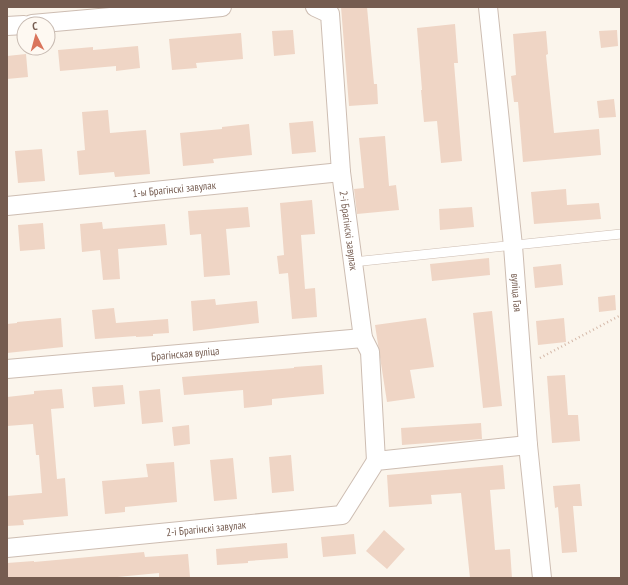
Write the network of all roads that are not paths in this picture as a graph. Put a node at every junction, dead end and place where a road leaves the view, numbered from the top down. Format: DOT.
graph roads {
  1 [pos="222,7"];
  2 [pos="315,7"];
  3 [pos="488,7"];
  4 [pos="56,22"];
  5 [pos="341,172"];
  6 [pos="7,206"];
  7 [pos="621,234"];
  8 [pos="513,246"];
  9 [pos="353,262"];
  10 [pos="363,338"];
  11 [pos="7,369"];
  12 [pos="528,445"];
  13 [pos="376,461"];
  14 [pos="7,548"];
  15 [pos="542,578"];
  1 -- 4 [label="street"];
  2 -- 5 [label="street, 2-і Брагінскі завулак"];
  3 -- 8 [label="street, вуліца Гая"];
  5 -- 6 [label="street, 1-ы Брагінскі завулак"];
  5 -- 9 [label="street, 2-і Брагінскі завулак"];
  7 -- 8 [label="lane"];
  8 -- 9 [label="lane"];
  8 -- 12 [label="street, вуліца Гая"];
  9 -- 10 [label="street, 2-і Брагінскі завулак"];
  10 -- 11 [label="street, Брагінская вуліца"];
  10 -- 13 [label="street, 2-і Брагінскі завулак"];
  12 -- 13 [label="street"];
  12 -- 15 [label="street, вуліца Гая"];
  13 -- 14 [label="street, 2-і Брагінскі завулак"];
}
